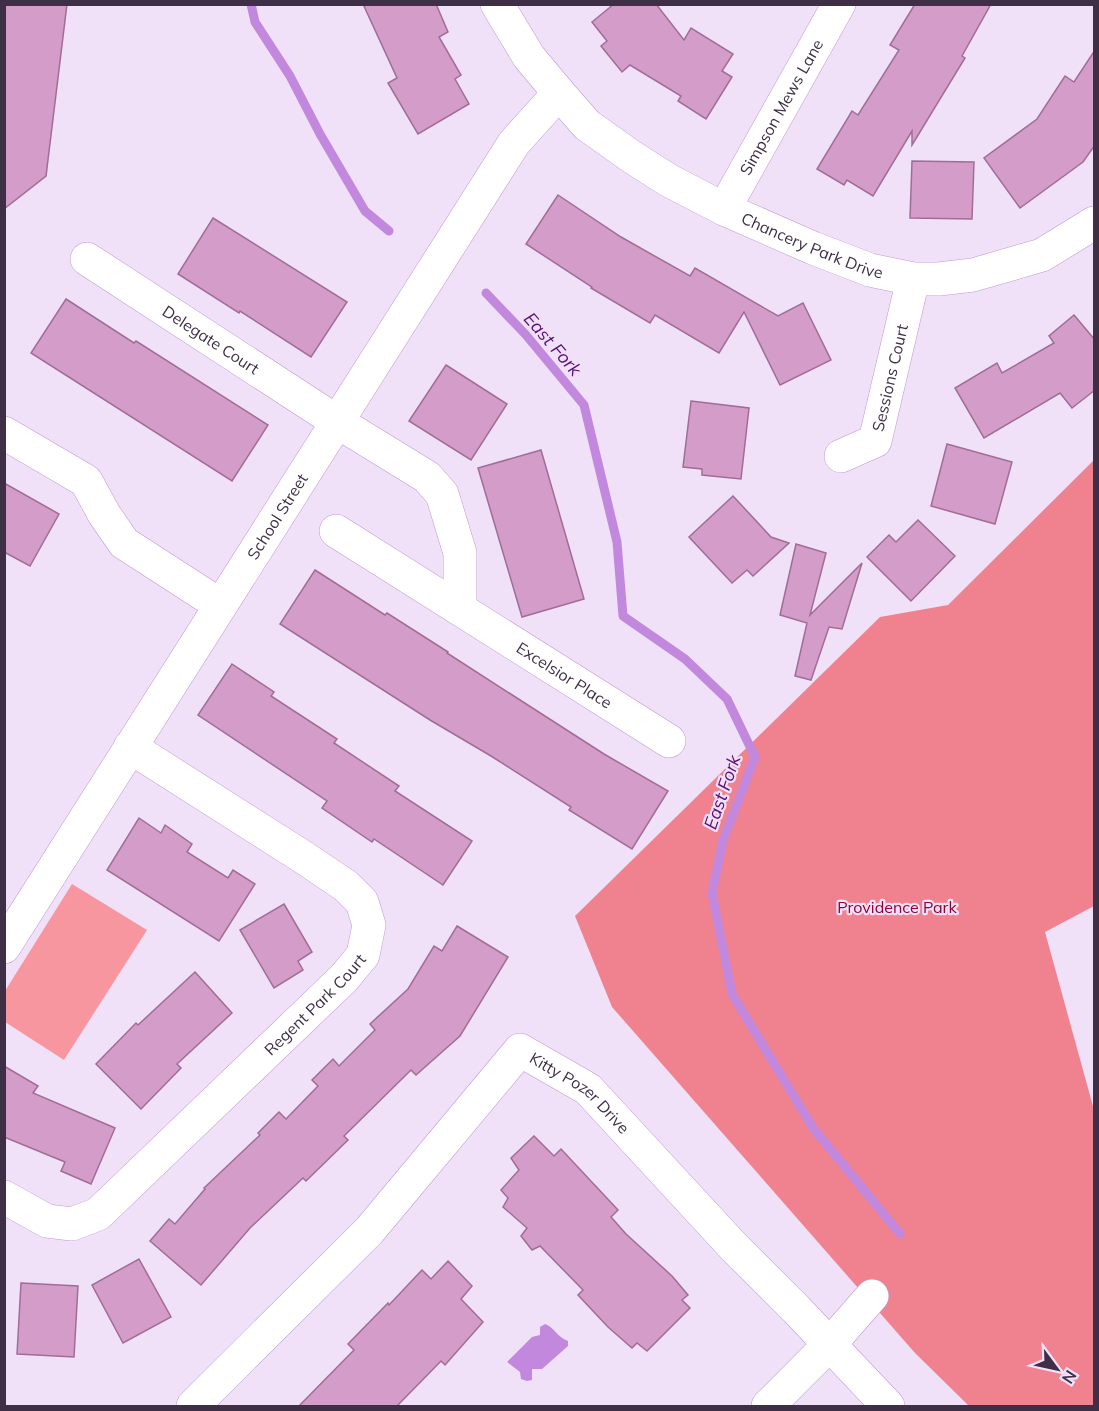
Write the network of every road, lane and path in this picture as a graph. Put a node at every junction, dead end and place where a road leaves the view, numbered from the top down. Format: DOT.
graph roads {
  1 [pos="497,4"];
  2 [pos="839,4"];
  3 [pos="559,93"];
  4 [pos="724,209"];
  5 [pos="1095,223"];
  6 [pos="87,260"];
  7 [pos="912,279"];
  8 [pos="336,421"];
  9 [pos="4,433"];
  10 [pos="841,456"];
  11 [pos="336,531"];
  12 [pos="220,605"];
  13 [pos="460,608"];
  14 [pos="669,741"];
  15 [pos="130,747"];
  16 [pos="4,947"];
  17 [pos="4,1197"];
  18 [pos="872,1296"];
  19 [pos="830,1344"];
  20 [pos="879,1397"];
  21 [pos="193,1407"];
  22 [pos="768,1407"];
  1 -- 3 [label="street, Chancery Park Drive"];
  2 -- 4 [label="street, Simpson Mews Lane"];
  3 -- 4 [label="street, Chancery Park Drive"];
  3 -- 8 [label="street, School Street"];
  4 -- 7 [label="street, Chancery Park Drive"];
  5 -- 7 [label="street, Chancery Park Drive"];
  6 -- 8 [label="street, Delegate Court"];
  7 -- 10 [label="street, Sessions Court"];
  8 -- 12 [label="street, School Street"];
  8 -- 13 [label="street"];
  9 -- 12 [label="street"];
  11 -- 13 [label="street, Excelsior Place"];
  12 -- 15 [label="street, School Street"];
  13 -- 14 [label="street, Excelsior Place"];
  15 -- 16 [label="street, School Street"];
  15 -- 17 [label="street, Regent Park Court"];
  18 -- 19 [label="street"];
  19 -- 20 [label="street, Kitty Pozer Drive"];
  19 -- 21 [label="street, Kitty Pozer Drive"];
  19 -- 22 [label="street"];
}
